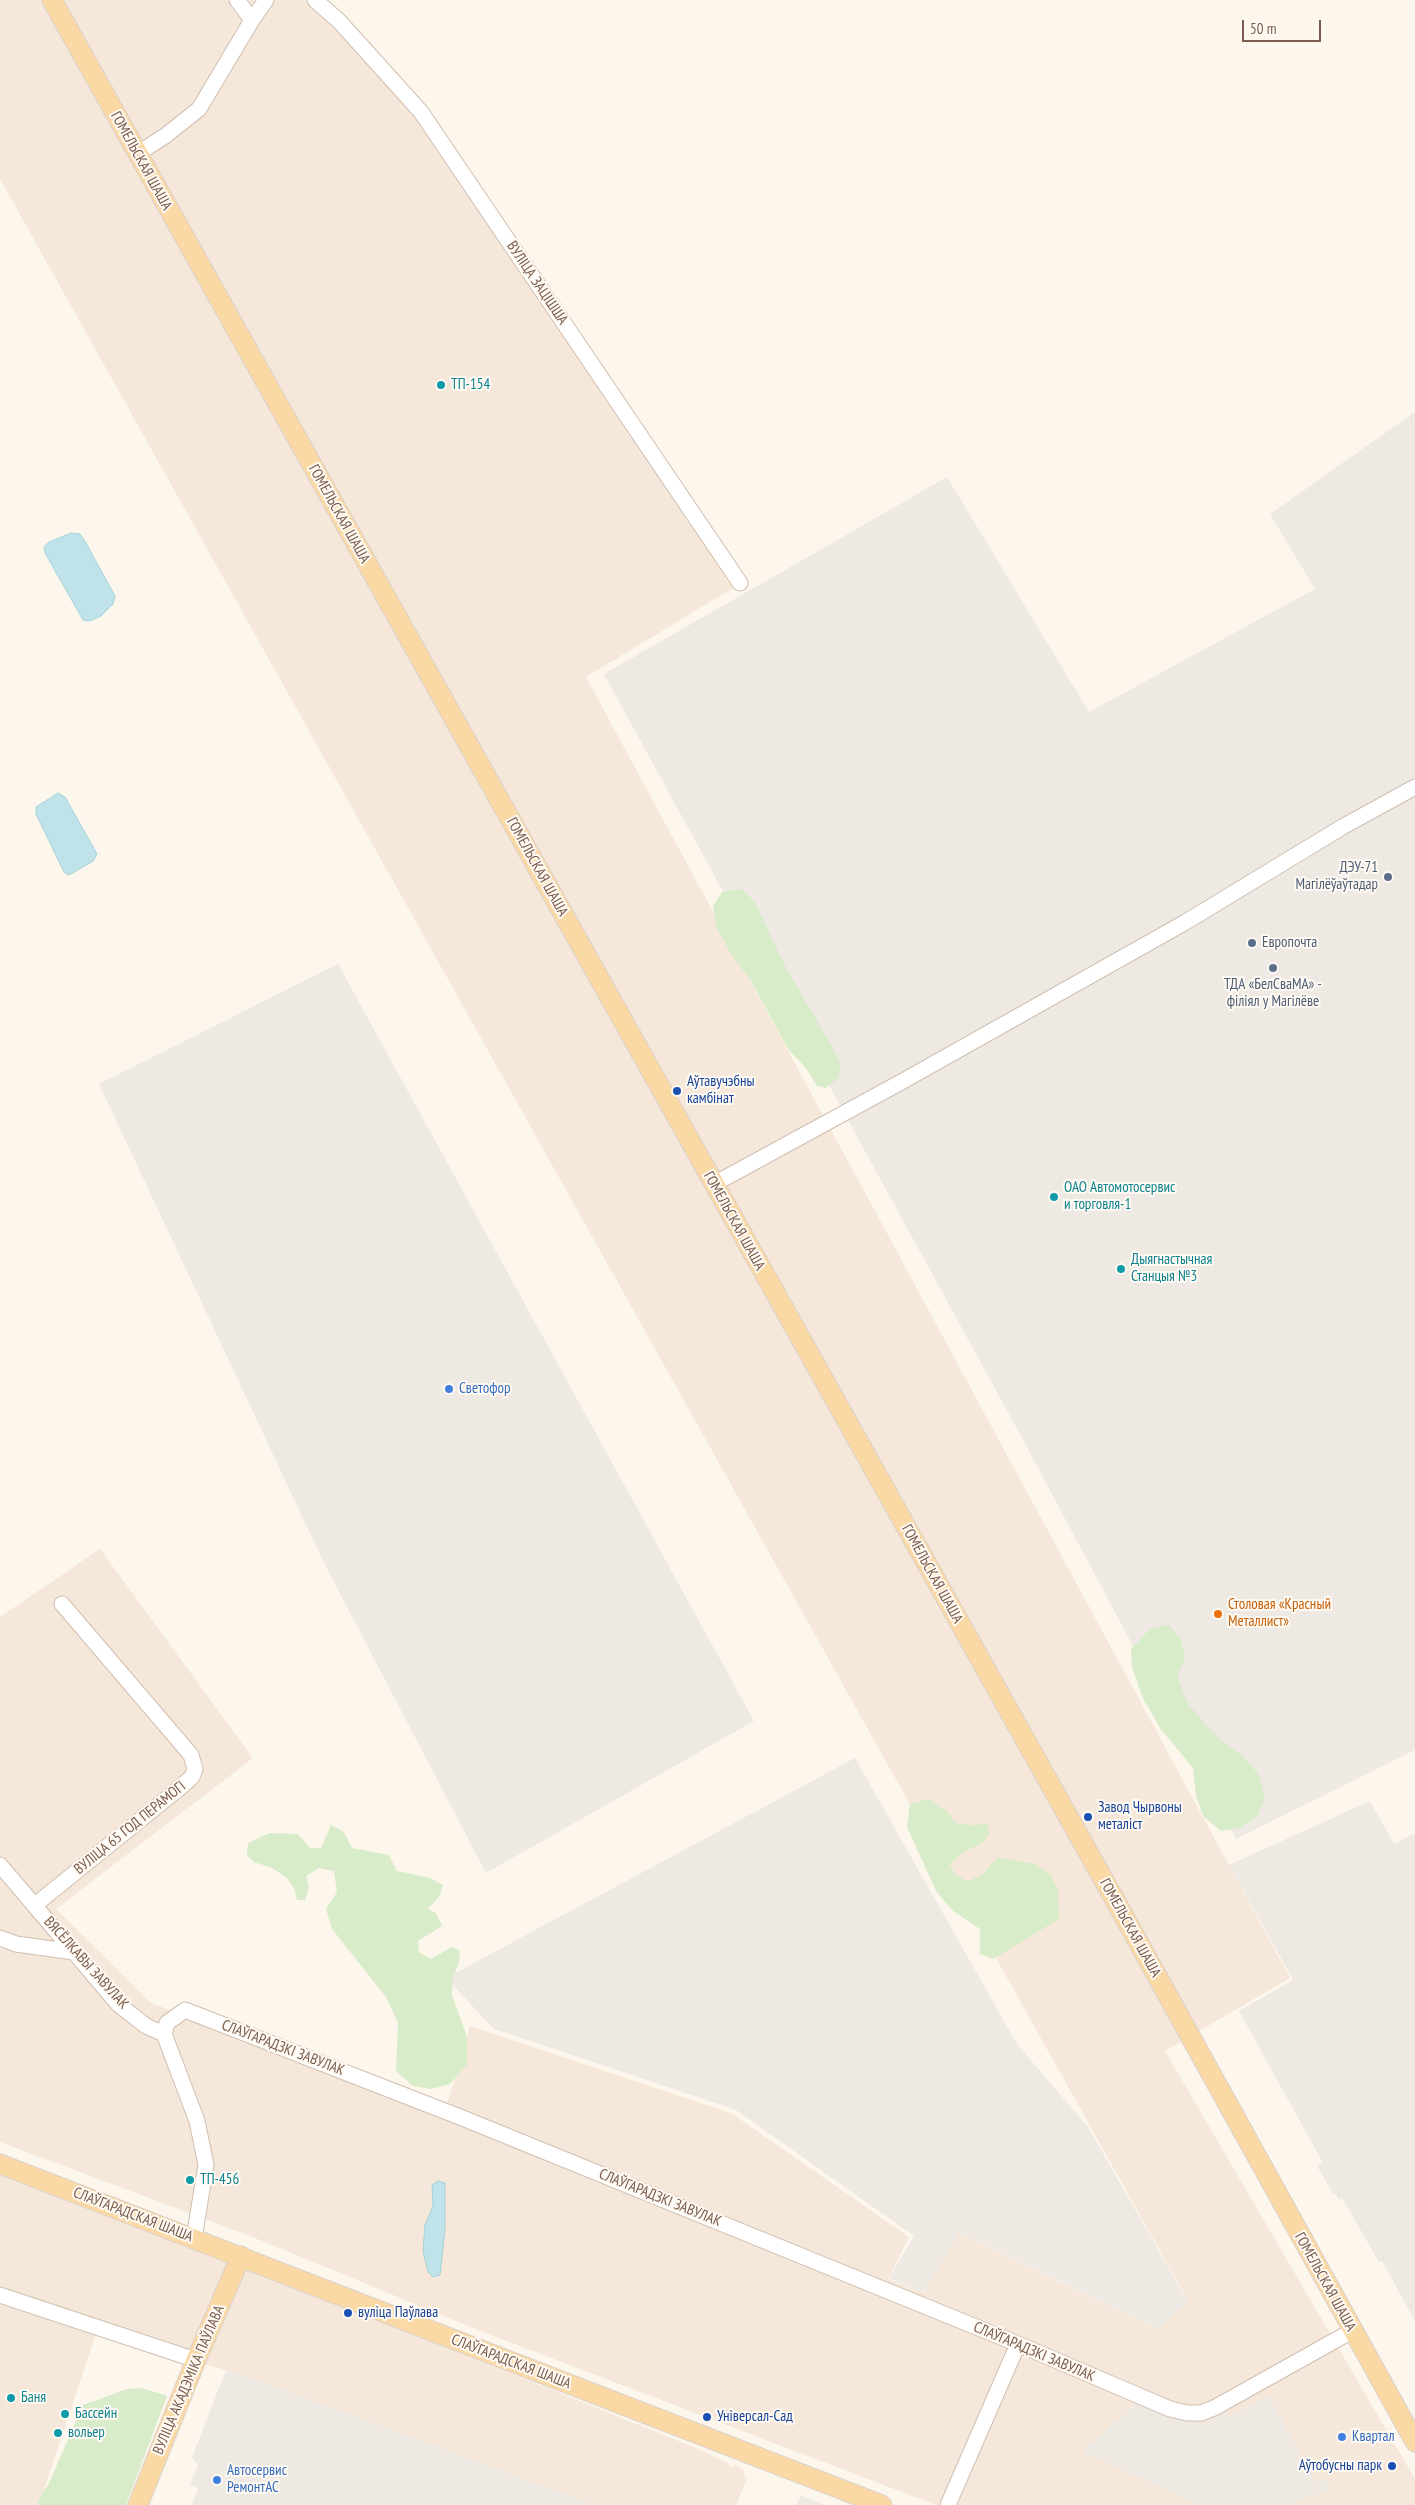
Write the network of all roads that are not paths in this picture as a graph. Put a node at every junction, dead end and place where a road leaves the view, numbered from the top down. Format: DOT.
graph roads {
  1 [pos="52,0"];
  2 [pos="237,0"];
  3 [pos="266,0"];
  4 [pos="315,0"];
  5 [pos="252,20"];
  6 [pos="136,154"];
  7 [pos="740,583"];
  8 [pos="1415,787"];
  9 [pos="714,1184"];
  10 [pos="62,1604"];
  11 [pos="0,1865"];
  12 [pos="34,1906"];
  13 [pos="0,1938"];
  14 [pos="74,1952"];
  15 [pos="164,2034"];
  16 [pos="0,2164"];
  17 [pos="194,2238"];
  18 [pos="241,2256"];
  19 [pos="0,2295"];
  20 [pos="1352,2331"];
  21 [pos="1018,2344"];
  22 [pos="196,2360"];
  23 [pos="1415,2442"];
  24 [pos="138,2505"];
  25 [pos="882,2505"];
  26 [pos="948,2505"];
  1 -- 6 [label="main road, ГОМЕЛЬСКАЯ ШАША"];
  2 -- 5 [label="street"];
  3 -- 5 [label="street"];
  4 -- 7 [label="street, ВУЛІЦА ЗАЦІШША"];
  5 -- 6 [label="street"];
  6 -- 9 [label="main road, ГОМЕЛЬСКАЯ ШАША"];
  8 -- 9 [label="street"];
  9 -- 20 [label="main road, ГОМЕЛЬСКАЯ ШАША"];
  10 -- 12 [label="street, ВУЛІЦА 65 ГОД ПЕРАМОГІ"];
  11 -- 12 [label="street, ВЯСЁЛКАВЫ ЗАВУЛАК"];
  12 -- 14 [label="street, ВЯСЁЛКАВЫ ЗАВУЛАК"];
  13 -- 14 [label="street"];
  14 -- 15 [label="street, ВЯСЁЛКАВЫ ЗАВУЛАК"];
  15 -- 17 [label="street"];
  15 -- 21 [label="street, СЛАЎГАРАДЗКІ ЗАВУЛАК"];
  16 -- 17 [label="main road, СЛАЎГАРАДСКАЯ ШАША"];
  17 -- 18 [label="main road, СЛАЎГАРАДСКАЯ ШАША"];
  18 -- 22 [label="main road, ВУЛІЦА АКАДЭМІКА ПАЎЛАВА"];
  18 -- 25 [label="main road, СЛАЎГАРАДСКАЯ ШАША"];
  19 -- 22 [label="street"];
  20 -- 21 [label="street, СЛАЎГАРАДЗКІ ЗАВУЛАК"];
  20 -- 23 [label="main road, ГОМЕЛЬСКАЯ ШАША"];
  21 -- 26 [label="street"];
  22 -- 24 [label="main road, ВУЛІЦА АКАДЭМІКА ПАЎЛАВА"];
}
